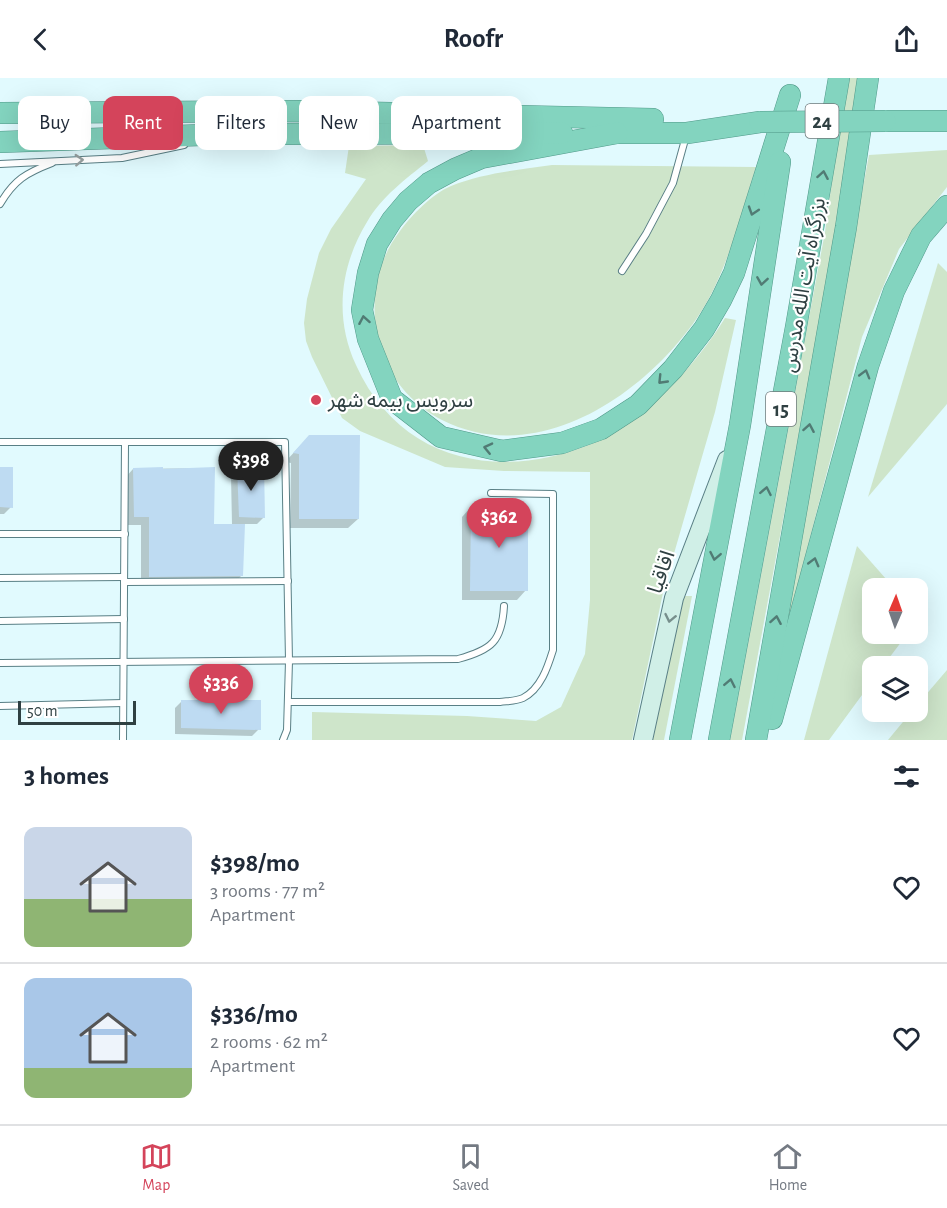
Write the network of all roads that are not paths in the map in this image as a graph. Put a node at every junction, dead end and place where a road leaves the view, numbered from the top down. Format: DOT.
graph roads {
  1 [pos="839,78"];
  2 [pos="868,78"];
  3 [pos="791,86"];
  4 [pos="0,113"];
  5 [pos="947,121"];
  6 [pos="760,122"];
  7 [pos="617,133"];
  8 [pos="687,133"];
  9 [pos="287,134"];
  10 [pos="195,135"];
  11 [pos="0,142"];
  12 [pos="195,142"];
  13 [pos="57,161"];
  14 [pos="0,164"];
  15 [pos="0,204"];
  16 [pos="947,206"];
  17 [pos="622,271"];
  18 [pos="740,425"];
  19 [pos="0,442"];
  20 [pos="125,442"];
  21 [pos="491,493"];
  22 [pos="0,534"];
  23 [pos="125,534"];
  24 [pos="0,578"];
  25 [pos="124,580"];
  26 [pos="288,581"];
  27 [pos="504,606"];
  28 [pos="124,619"];
  29 [pos="0,621"];
  30 [pos="289,661"];
  31 [pos="123,662"];
  32 [pos="0,663"];
  33 [pos="288,702"];
  34 [pos="123,703"];
  35 [pos="0,706"];
  36 [pos="123,740"];
  37 [pos="283,740"];
  38 [pos="643,740"];
  39 [pos="680,740"];
  40 [pos="719,740"];
  41 [pos="756,740"];
  42 [pos="766,740"];
  40 -- 1 [label="highway, بزرگراه آیت الله مدرس / 15, one-way"];
  41 -- 2 [label="highway, one-way"];
  3 -- 7 [label="highway, one-way"];
  3 -- 18 [label="highway, بزرگراه آیت الله مدرس / 15, one-way"];
  4 -- 6 [label="highway, 24"];
  5 -- 6 [label="highway, 24, bridge"];
  6 -- 8 [label="highway"];
  7 -- 8 [label="highway"];
  7 -- 9 [label="highway"];
  8 -- 17 [label="lane"];
  10 -- 11 [label="highway"];
  13 -- 12 [label="lane, one-way"];
  13 -- 14 [label="lane"];
  13 -- 15 [label="lane"];
  42 -- 16 [label="highway, one-way"];
  18 -- 38 [label="main road, اقاقیا, one-way"];
  18 -- 39 [label="highway, بزرگراه آیت الله مدرس / 15, one-way"];
  19 -- 20 [label="lane"];
  20 -- 23 [label="lane"];
  20 -- 26 [label="lane"];
  21 -- 33 [label="lane"];
  22 -- 23 [label="lane"];
  23 -- 25 [label="lane"];
  24 -- 25 [label="lane"];
  25 -- 26 [label="lane"];
  25 -- 28 [label="lane"];
  26 -- 30 [label="lane"];
  27 -- 30 [label="lane"];
  28 -- 29 [label="lane"];
  28 -- 31 [label="lane"];
  30 -- 31 [label="lane"];
  30 -- 33 [label="lane"];
  31 -- 32 [label="lane"];
  31 -- 34 [label="lane"];
  33 -- 37 [label="lane"];
  34 -- 35 [label="lane"];
  34 -- 36 [label="lane"];
}
